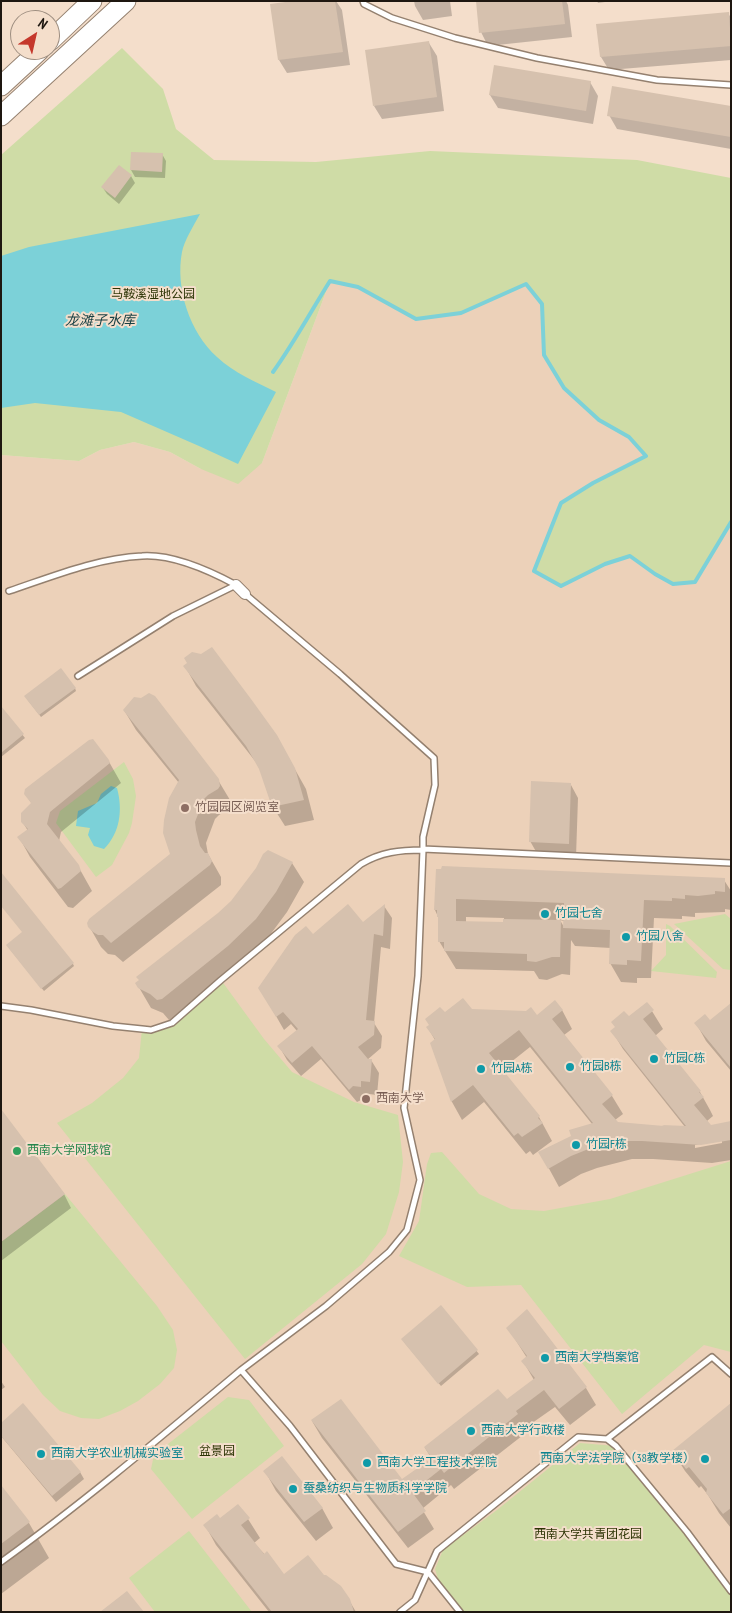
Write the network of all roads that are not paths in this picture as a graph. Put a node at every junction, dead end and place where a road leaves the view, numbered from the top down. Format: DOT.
graph roads {
  1 [pos="92,1"];
  2 [pos="126,1"];
  3 [pos="363,1"];
  4 [pos="60,31"];
  5 [pos="29,60"];
  6 [pos="1,86"];
  7 [pos="731,86"];
  8 [pos="1,116"];
  9 [pos="236,585"];
  10 [pos="9,591"];
  11 [pos="245,594"];
  12 [pos="78,676"];
  13 [pos="423,850"];
  14 [pos="731,863"];
  15 [pos="1,1006"];
  16 [pos="241,1370"];
  17 [pos="731,1374"];
  18 [pos="608,1440"];
  19 [pos="1,1562"];
  20 [pos="428,1572"];
  21 [pos="731,1591"];
  22 [pos="400,1612"];
  23 [pos="460,1612"];
  1 -- 4 [label="highway"];
  2 -- 8 [label="highway"];
  3 -- 7 [label="lane"];
  5 -- 6 [label="highway"];
  9 -- 10 [label="lane"];
  9 -- 11 [label="street"];
  9 -- 12 [label="lane"];
  11 -- 13 [label="lane"];
  13 -- 14 [label="lane"];
  13 -- 15 [label="lane"];
  13 -- 16 [label="lane"];
  16 -- 19 [label="lane"];
  16 -- 20 [label="lane"];
  17 -- 18 [label="lane"];
  18 -- 20 [label="lane"];
  18 -- 21 [label="lane"];
  20 -- 22 [label="lane"];
  20 -- 23 [label="lane"];
}
